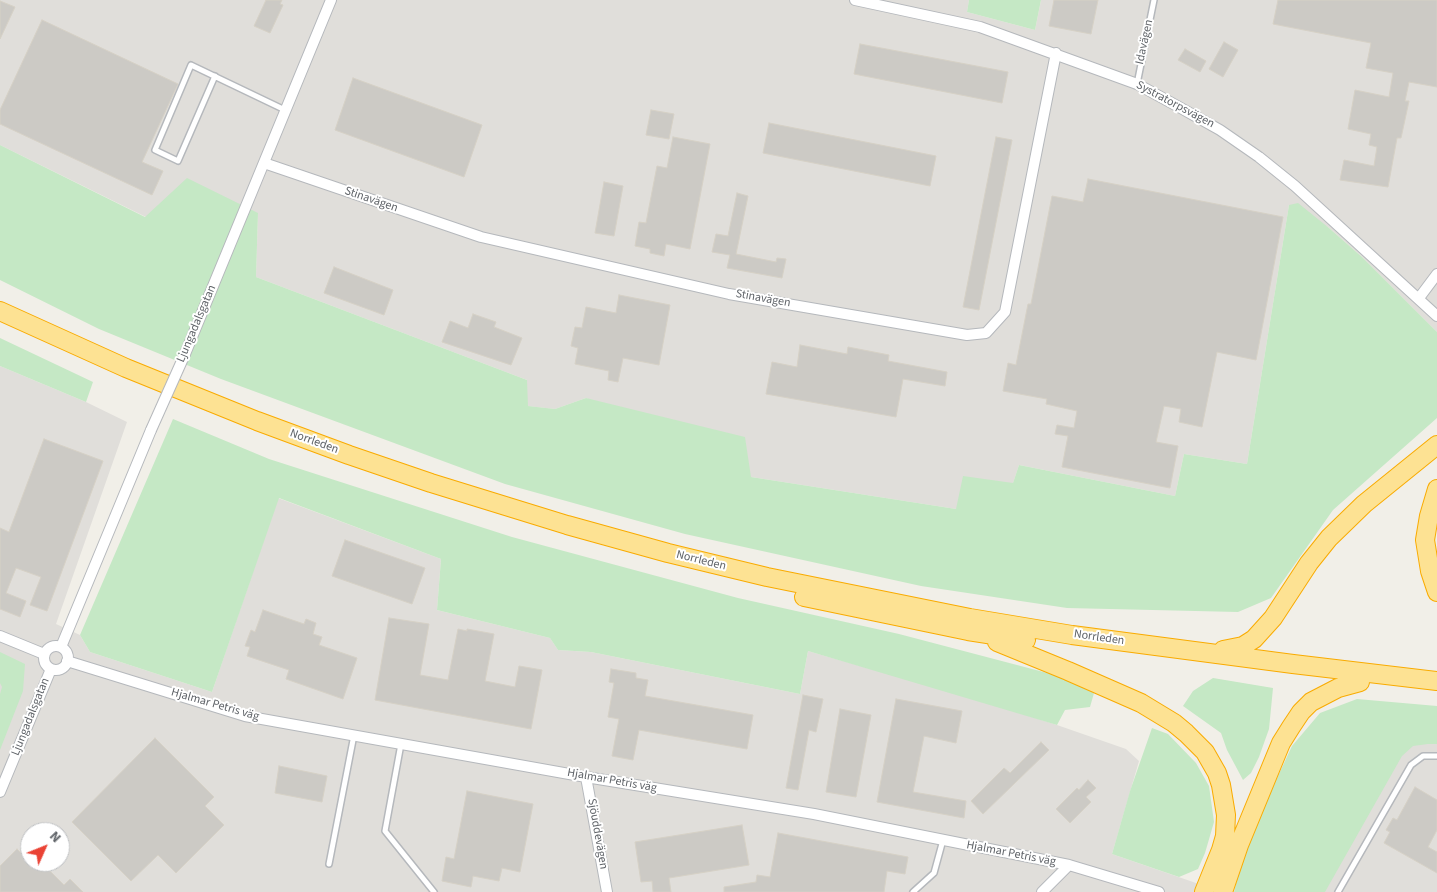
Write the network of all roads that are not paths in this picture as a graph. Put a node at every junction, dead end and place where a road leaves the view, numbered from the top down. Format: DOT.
graph roads {
  1 [pos="331,0"];
  2 [pos="855,0"];
  3 [pos="1154,0"];
  4 [pos="1056,54"];
  5 [pos="215,76"];
  6 [pos="1137,84"];
  7 [pos="286,110"];
  8 [pos="264,163"];
  9 [pos="1437,274"];
  10 [pos="1419,298"];
  11 [pos="0,311"];
  12 [pos="1437,316"];
  13 [pos="0,324"];
  14 [pos="1437,445"];
  15 [pos="1437,489"];
  16 [pos="1437,592"];
  17 [pos="968,631"];
  18 [pos="0,636"];
  19 [pos="60,647"];
  20 [pos="1208,652"];
  21 [pos="44,654"];
  22 [pos="68,661"];
  23 [pos="51,669"];
  24 [pos="1437,681"];
  25 [pos="1360,682"];
  26 [pos="1437,692"];
  27 [pos="354,735"];
  28 [pos="401,743"];
  29 [pos="1437,756"];
  30 [pos="586,777"];
  31 [pos="0,792"];
  32 [pos="943,840"];
  33 [pos="330,864"];
  34 [pos="1069,865"];
  35 [pos="434,892"];
  36 [pos="607,892"];
  37 [pos="913,892"];
  38 [pos="1042,892"];
  39 [pos="1159,892"];
  40 [pos="1204,892"];
  41 [pos="1222,892"];
  42 [pos="1338,892"];
  1 -- 7 [label="street, Ljungadalsgatan"];
  2 -- 4 [label="street, Systratorpsvägen"];
  3 -- 6 [label="lane, Idavägen"];
  4 -- 6 [label="street, Systratorpsvägen"];
  4 -- 8 [label="street, Stinavägen"];
  5 -- 5 [label="lane"];
  5 -- 7 [label="lane"];
  6 -- 10 [label="street, Systratorpsvägen"];
  7 -- 8 [label="street, Ljungadalsgatan"];
  8 -- 19 [label="street, Ljungadalsgatan, bridge"];
  9 -- 10 [label="street"];
  10 -- 12 [label="street, Systratorpsvägen"];
  11 -- 20 [label="highway, Norrleden"];
  13 -- 17 [label="highway, Norrleden"];
  14 -- 20 [label="highway"];
  15 -- 16 [label="highway"];
  17 -- 25 [label="highway, Norrleden"];
  17 -- 40 [label="highway"];
  18 -- 21 [label="street"];
  19 -- 21 [label="street"];
  19 -- 22 [label="street"];
  20 -- 24 [label="highway, Norrleden"];
  21 -- 23 [label="street"];
  22 -- 23 [label="street"];
  22 -- 27 [label="street, Hjalmar Petris väg"];
  23 -- 31 [label="street, Ljungadalsgatan"];
  25 -- 26 [label="highway, Norrleden"];
  25 -- 41 [label="highway"];
  27 -- 28 [label="street, Hjalmar Petris väg"];
  27 -- 33 [label="lane"];
  28 -- 30 [label="street, Hjalmar Petris väg"];
  28 -- 35 [label="lane"];
  29 -- 42 [label="lane"];
  30 -- 32 [label="street, Hjalmar Petris väg"];
  30 -- 36 [label="street, Sjöuddevägen"];
  32 -- 34 [label="street, Hjalmar Petris väg"];
  32 -- 37 [label="lane"];
  34 -- 38 [label="street"];
  34 -- 39 [label="street, Hjalmar Petris väg"];
}
